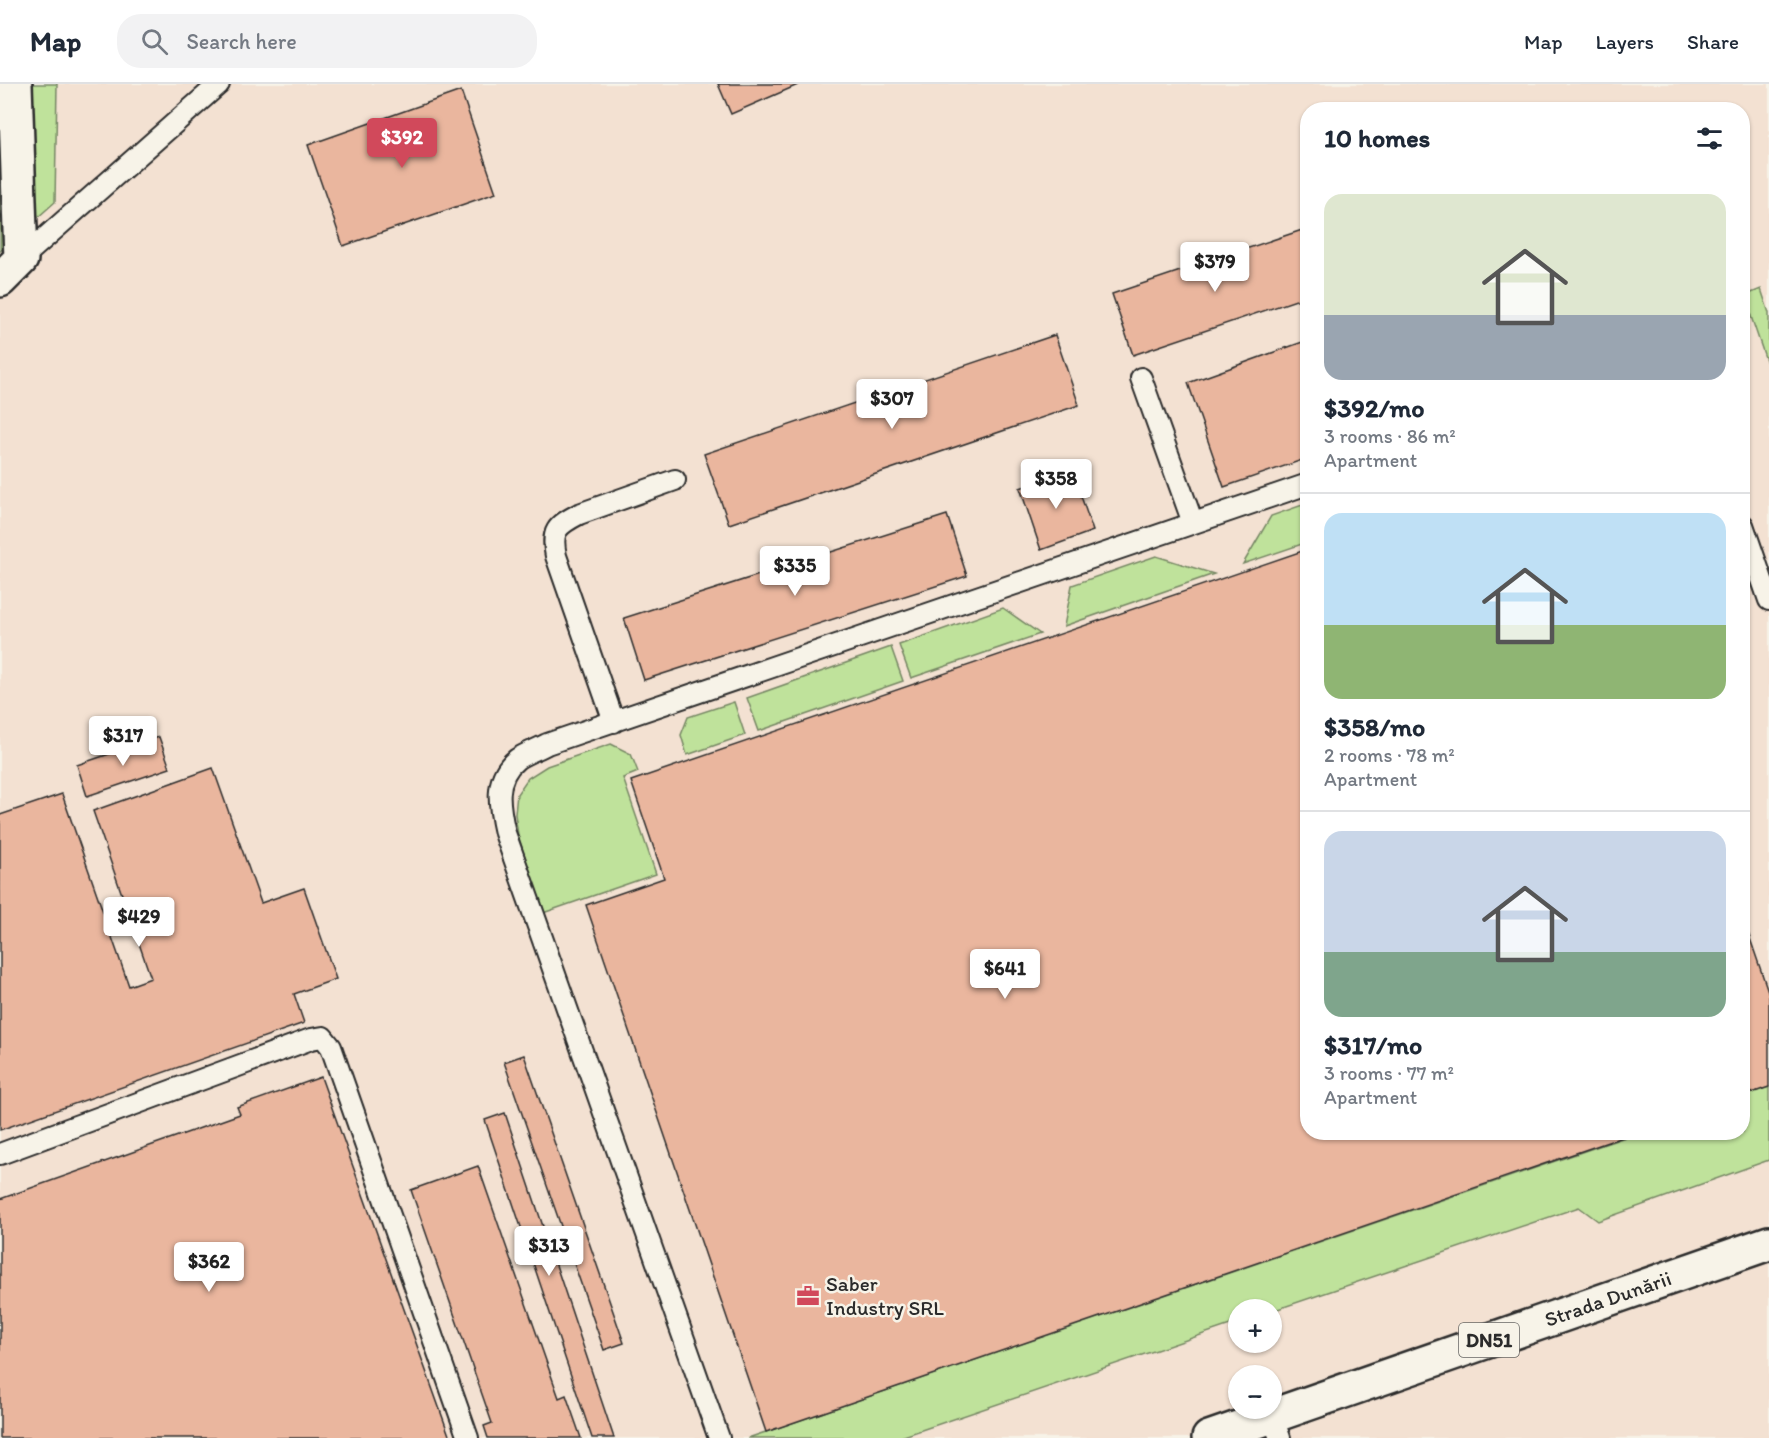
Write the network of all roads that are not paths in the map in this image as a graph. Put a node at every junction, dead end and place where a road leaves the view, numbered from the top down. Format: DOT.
graph roads {
  1 [pos="15,84"];
  2 [pos="219,84"];
  3 [pos="11,269"];
  4 [pos="1142,378"];
  5 [pos="675,480"];
  6 [pos="1300,487"];
  7 [pos="1193,524"];
  8 [pos="1750,545"];
  9 [pos="1769,600"];
  10 [pos="614,722"];
  11 [pos="0,1154"];
  12 [pos="1769,1243"];
  13 [pos="1260,1430"];
  14 [pos="468,1438"];
  15 [pos="719,1438"];
  16 [pos="1209,1438"];
  1 -- 3 [label="main road"];
  2 -- 3 [label="lane"];
  4 -- 7 [label="lane"];
  5 -- 10 [label="lane"];
  6 -- 7 [label="lane"];
  7 -- 10 [label="lane"];
  8 -- 9 [label="lane"];
  10 -- 15 [label="lane"];
  11 -- 14 [label="lane"];
  12 -- 13 [label="main road, Strada Dunării / DN51"];
  13 -- 16 [label="main road, Strada Dunării / DN51"];
}
